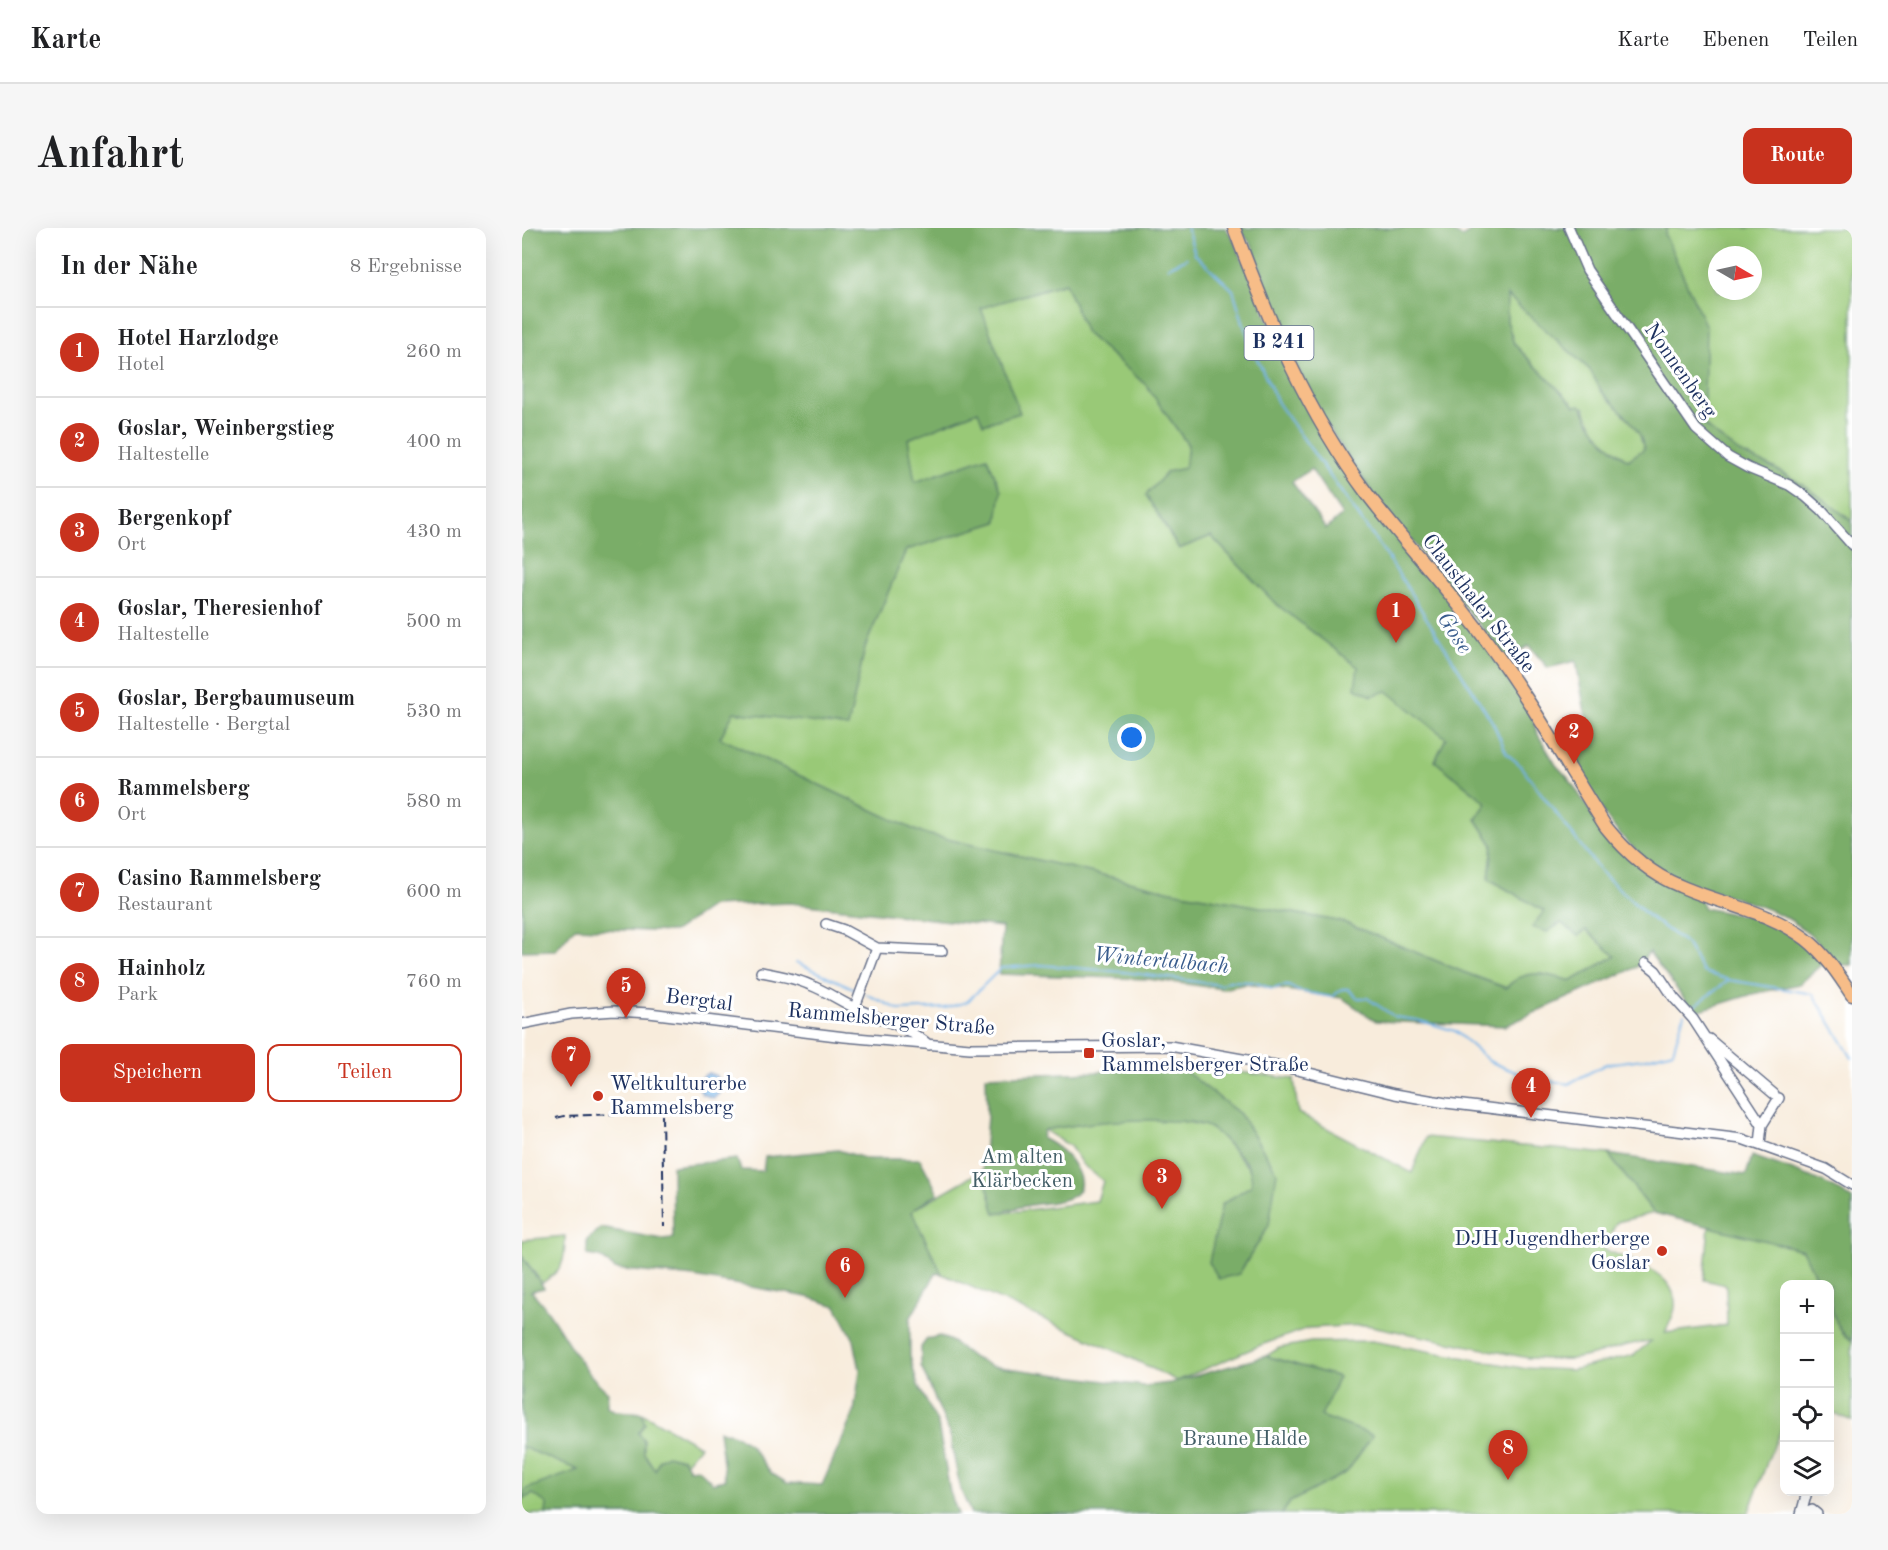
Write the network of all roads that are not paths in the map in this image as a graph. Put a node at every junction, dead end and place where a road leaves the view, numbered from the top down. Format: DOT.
graph roads {
  1 [pos="1234,228"];
  2 [pos="1569,228"];
  3 [pos="1852,545"];
  4 [pos="826,924"];
  5 [pos="877,948"];
  6 [pos="942,951"];
  7 [pos="1646,963"];
  8 [pos="761,972"];
  9 [pos="1852,995"];
  10 [pos="855,1007"];
  11 [pos="522,1024"];
  12 [pos="765,1027"];
  13 [pos="1700,1031"];
  14 [pos="929,1046"];
  15 [pos="1762,1125"];
  16 [pos="1760,1144"];
  17 [pos="1852,1185"];
  18 [pos="1807,1496"];
  19 [pos="1802,1514"];
  20 [pos="1817,1514"];
  1 -- 9 [label="main road, Clausthaler Straße / B 241"];
  2 -- 3 [label="street, Nonnenberg"];
  4 -- 5 [label="street"];
  5 -- 6 [label="street"];
  5 -- 10 [label="street, Rammelsberger Straße"];
  7 -- 13 [label="street"];
  8 -- 10 [label="street"];
  10 -- 14 [label="street"];
  11 -- 12 [label="street, Bergtal"];
  12 -- 14 [label="street, Rammelsberger Straße"];
  13 -- 15 [label="street"];
  13 -- 15 [label="street"];
  14 -- 16 [label="street, Rammelsberger Straße"];
  15 -- 16 [label="street"];
  16 -- 17 [label="street, Rammelsberger Straße"];
  18 -- 19 [label="street"];
  19 -- 20 [label="street"];
}
